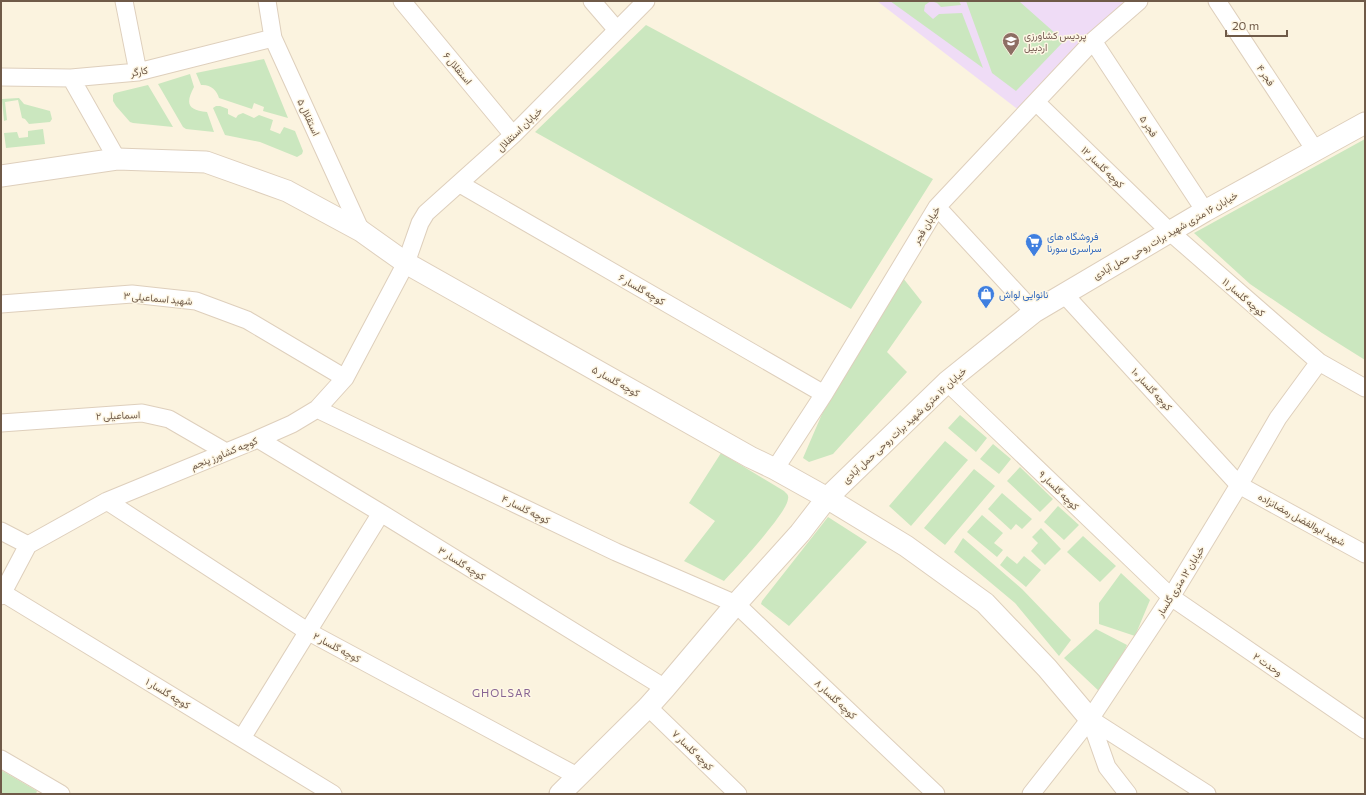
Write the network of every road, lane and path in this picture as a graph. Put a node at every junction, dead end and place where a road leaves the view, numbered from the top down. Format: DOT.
graph roads {
  1 [pos="124,1"];
  2 [pos="267,1"];
  3 [pos="402,1"];
  4 [pos="592,1"];
  5 [pos="646,1"];
  6 [pos="1140,1"];
  7 [pos="1217,1"];
  8 [pos="617,30"];
  9 [pos="273,38"];
  10 [pos="1093,41"];
  11 [pos="138,72"];
  12 [pos="1,77"];
  13 [pos="71,78"];
  14 [pos="1036,102"];
  15 [pos="1365,123"];
  16 [pos="513,135"];
  17 [pos="1315,150"];
  18 [pos="117,159"];
  19 [pos="1,176"];
  20 [pos="460,184"];
  21 [pos="937,207"];
  22 [pos="1204,211"];
  23 [pos="361,231"];
  24 [pos="1170,231"];
  25 [pos="406,263"];
  26 [pos="1064,294"];
  27 [pos="1,304"];
  28 [pos="1034,312"];
  29 [pos="1319,362"];
  30 [pos="345,378"];
  31 [pos="947,382"];
  32 [pos="1365,388"];
  33 [pos="824,394"];
  34 [pos="317,409"];
  35 [pos="1,423"];
  36 [pos="258,440"];
  37 [pos="226,452"];
  38 [pos="775,469"];
  39 [pos="1239,484"];
  40 [pos="827,498"];
  41 [pos="107,501"];
  42 [pos="381,513"];
  43 [pos="1,531"];
  44 [pos="28,545"];
  45 [pos="1365,554"];
  46 [pos="2,594"];
  47 [pos="1171,597"];
  48 [pos="736,604"];
  49 [pos="307,631"];
  50 [pos="665,688"];
  51 [pos="648,707"];
  52 [pos="1090,719"];
  53 [pos="1365,730"];
  54 [pos="242,738"];
  55 [pos="1,759"];
  56 [pos="577,776"];
  57 [pos="61,794"];
  58 [pos="333,794"];
  59 [pos="560,794"];
  60 [pos="738,794"];
  61 [pos="936,794"];
  62 [pos="1031,794"];
  63 [pos="1128,794"];
  64 [pos="1207,794"];
  1 -- 11 [label="street"];
  2 -- 9 [label="street, استقلال ۵"];
  3 -- 16 [label="street, استقلال ۶"];
  4 -- 8 [label="street"];
  5 -- 8 [label="street, خیابان استقلال"];
  6 -- 10 [label="street, خیابان فجر"];
  7 -- 17 [label="street, فجر ۴"];
  8 -- 16 [label="street, خیابان استقلال"];
  9 -- 11 [label="street, کارگر"];
  9 -- 23 [label="street, استقلال ۵"];
  10 -- 14 [label="street, خیابان فجر"];
  10 -- 22 [label="street, فجر ۵"];
  11 -- 13 [label="street, کارگر"];
  12 -- 13 [label="street, کارگر"];
  13 -- 18 [label="street"];
  14 -- 21 [label="street, خیابان فجر"];
  14 -- 24 [label="street, کوچه گلسار ۱۲"];
  15 -- 17 [label="street, خیابان ۱۶ متری شهید برات روحی حمل آبادی"];
  16 -- 20 [label="street, خیابان استقلال"];
  17 -- 22 [label="street, خیابان ۱۶ متری شهید برات روحی حمل آبادی"];
  18 -- 19 [label="street, کوچه گلسار ۵"];
  18 -- 23 [label="street, کوچه گلسار ۵"];
  20 -- 25 [label="street, خیابان استقلال"];
  20 -- 33 [label="street, کوچه گلسار ۶"];
  21 -- 28 [label="street"];
  21 -- 33 [label="street, خیابان فجر"];
  22 -- 24 [label="street, خیابان ۱۶ متری شهید برات روحی حمل آبادی"];
  23 -- 25 [label="street, کوچه گلسار ۵"];
  24 -- 26 [label="street, خیابان ۱۶ متری شهید برات روحی حمل آبادی"];
  24 -- 29 [label="street, کوچه گلسار ۱۱"];
  25 -- 30 [label="street, کوچه کشاورز پنجم"];
  25 -- 38 [label="street, کوچه گلسار ۵"];
  26 -- 28 [label="street, خیابان ۱۶ متری شهید برات روحی حمل آبادی"];
  26 -- 39 [label="street, کوچه گلسار ۱۰"];
  27 -- 30 [label="street, شهید اسماعیلی ۳"];
  28 -- 31 [label="street, خیابان ۱۶ متری شهید برات روحی حمل آبادی"];
  29 -- 32 [label="street, کوچه گلسار ۱۱"];
  29 -- 39 [label="street, خیابان ۱۲ متری گلسار"];
  30 -- 34 [label="street, کوچه کشاورز پنجم"];
  31 -- 40 [label="street, خیابان ۱۶ متری شهید برات روحی حمل آبادی"];
  31 -- 47 [label="street, کوچه گلسار ۹"];
  33 -- 38 [label="street, خیابان فجر"];
  34 -- 36 [label="street, کوچه کشاورز پنجم"];
  34 -- 48 [label="street, کوچه گلسار ۴"];
  35 -- 37 [label="street, اسماعیلی ۲"];
  36 -- 37 [label="street, کوچه کشاورز پنجم"];
  36 -- 42 [label="street, کوچه گلسار ۳"];
  37 -- 41 [label="street, کوچه کشاورز پنجم"];
  38 -- 40 [label="street, کوچه گلسار ۵"];
  39 -- 45 [label="street, شهید ابوالفضل رمضانزاده"];
  39 -- 47 [label="street, خیابان ۱۲ متری گلسار"];
  40 -- 48 [label="street, خیابان ۱۶ متری شهید برات روحی حمل آبادی"];
  40 -- 52 [label="street, کوچه گلسار ۵"];
  41 -- 44 [label="street, کوچه کشاورز پنجم"];
  41 -- 49 [label="street, کوچه گلسار ۲"];
  42 -- 49 [label="street"];
  42 -- 50 [label="street, کوچه گلسار ۳"];
  43 -- 44 [label="street"];
  44 -- 46 [label="street"];
  46 -- 54 [label="street, کوچه گلسار ۱"];
  47 -- 52 [label="street, خیابان ۱۲ متری گلسار"];
  47 -- 53 [label="street, وحدت ۲"];
  48 -- 50 [label="street, خیابان ۱۶ متری شهید برات روحی حمل آبادی"];
  48 -- 61 [label="street, کوچه گلسار ۸"];
  49 -- 54 [label="street"];
  49 -- 56 [label="street, کوچه گلسار ۲"];
  50 -- 51 [label="street, خیابان ۱۶ متری شهید برات روحی حمل آبادی"];
  51 -- 56 [label="street, خیابان ۱۶ متری شهید برات روحی حمل آبادی"];
  51 -- 60 [label="street, کوچه گلسار ۷"];
  52 -- 62 [label="street, خیابان ۱۲ متری گلسار"];
  52 -- 63 [label="street"];
  52 -- 64 [label="street"];
  54 -- 58 [label="street, کوچه گلسار ۱"];
  55 -- 57 [label="street"];
  56 -- 59 [label="street, خیابان ۱۶ متری شهید برات روحی حمل آبادی"];
}
